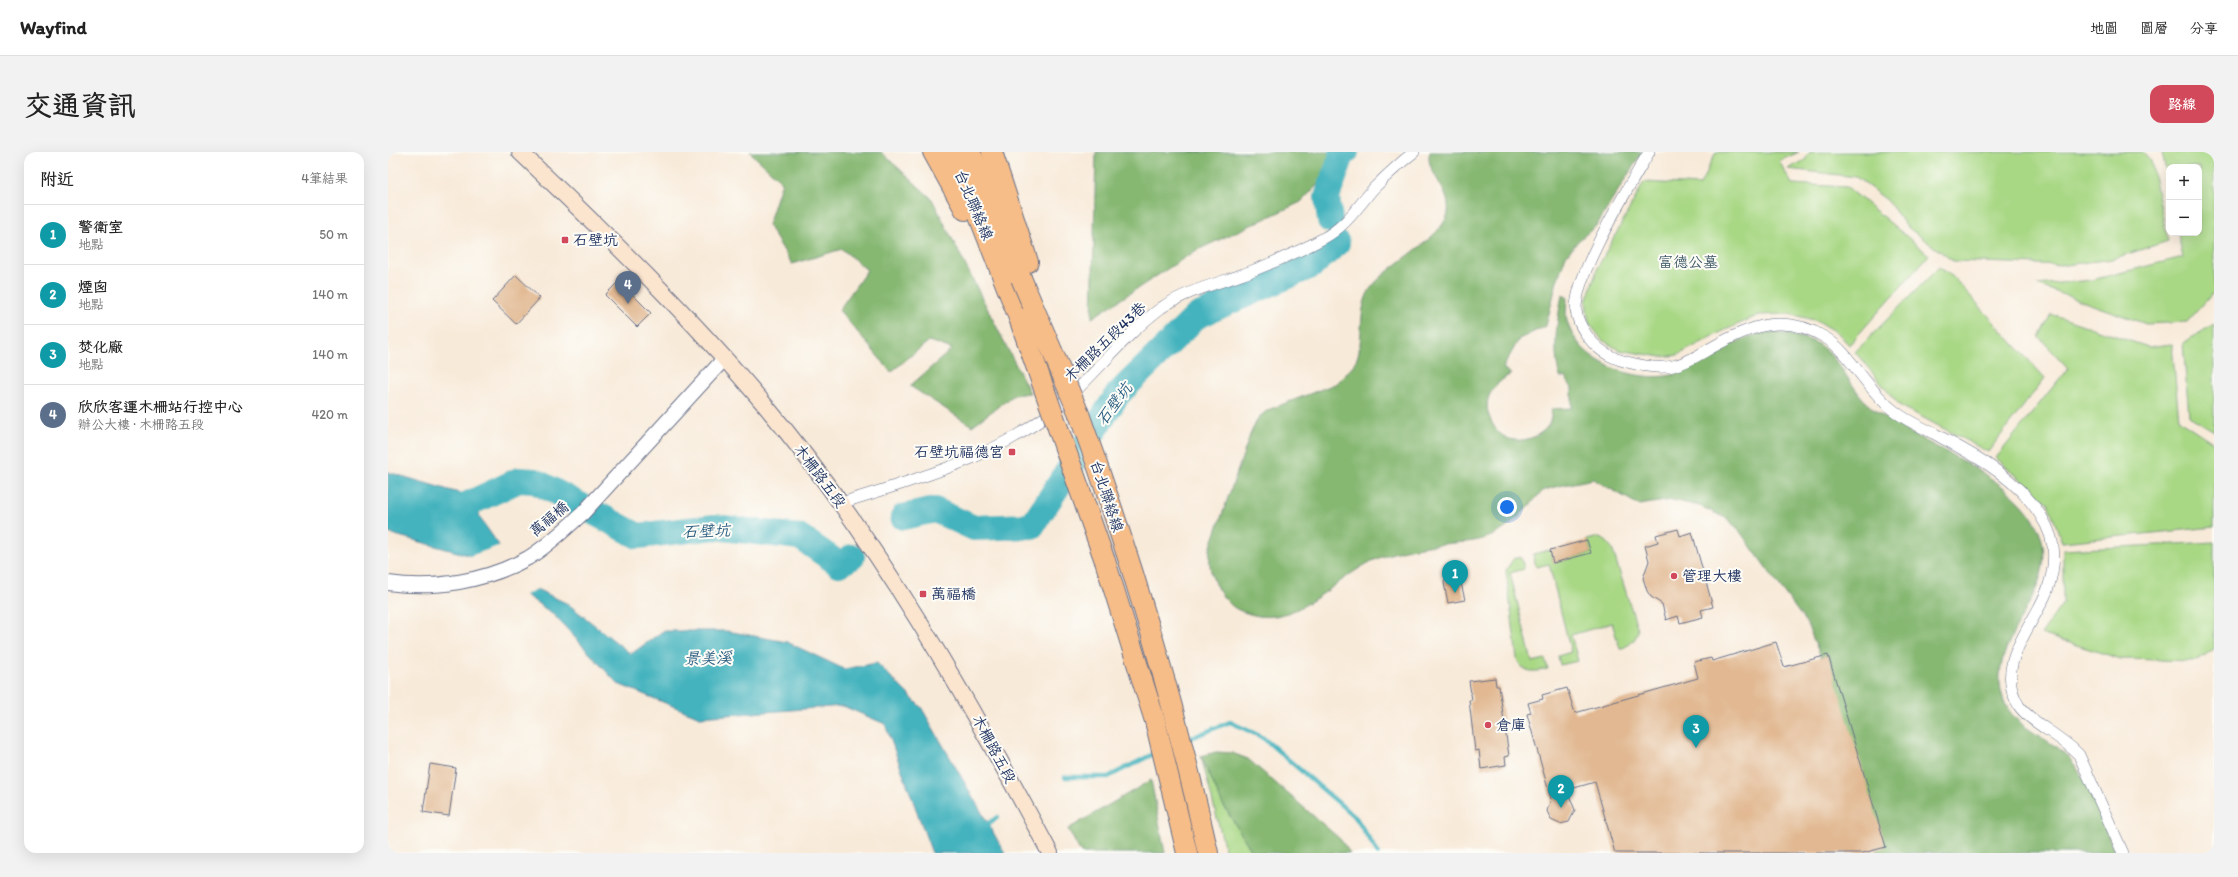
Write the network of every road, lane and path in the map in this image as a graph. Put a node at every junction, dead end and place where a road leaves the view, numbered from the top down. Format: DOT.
graph roads {
  1 [pos="520,152"];
  2 [pos="933,152"];
  3 [pos="950,152"];
  4 [pos="970,152"];
  5 [pos="992,152"];
  6 [pos="1414,152"];
  7 [pos="1649,152"];
  8 [pos="1020,279"];
  9 [pos="724,359"];
  10 [pos="841,503"];
  11 [pos="388,583"];
  12 [pos="1185,844"];
  13 [pos="1050,853"];
  14 [pos="1208,853"];
  15 [pos="2123,853"];
  1 -- 9 [label="main road, 木柵路五段"];
  2 -- 8 [label="highway"];
  3 -- 8 [label="highway, 台北聯絡線"];
  4 -- 8 [label="highway, 台北聯絡線"];
  5 -- 8 [label="highway"];
  6 -- 10 [label="street, 木柵路五段43巷"];
  7 -- 15 [label="street"];
  8 -- 12 [label="highway, 台北聯絡線, bridge"];
  8 -- 14 [label="highway, 台北聯絡線, bridge"];
  9 -- 10 [label="main road, 木柵路五段"];
  9 -- 11 [label="street, 萬福橋"];
  10 -- 13 [label="main road, 木柵路五段"];
}
